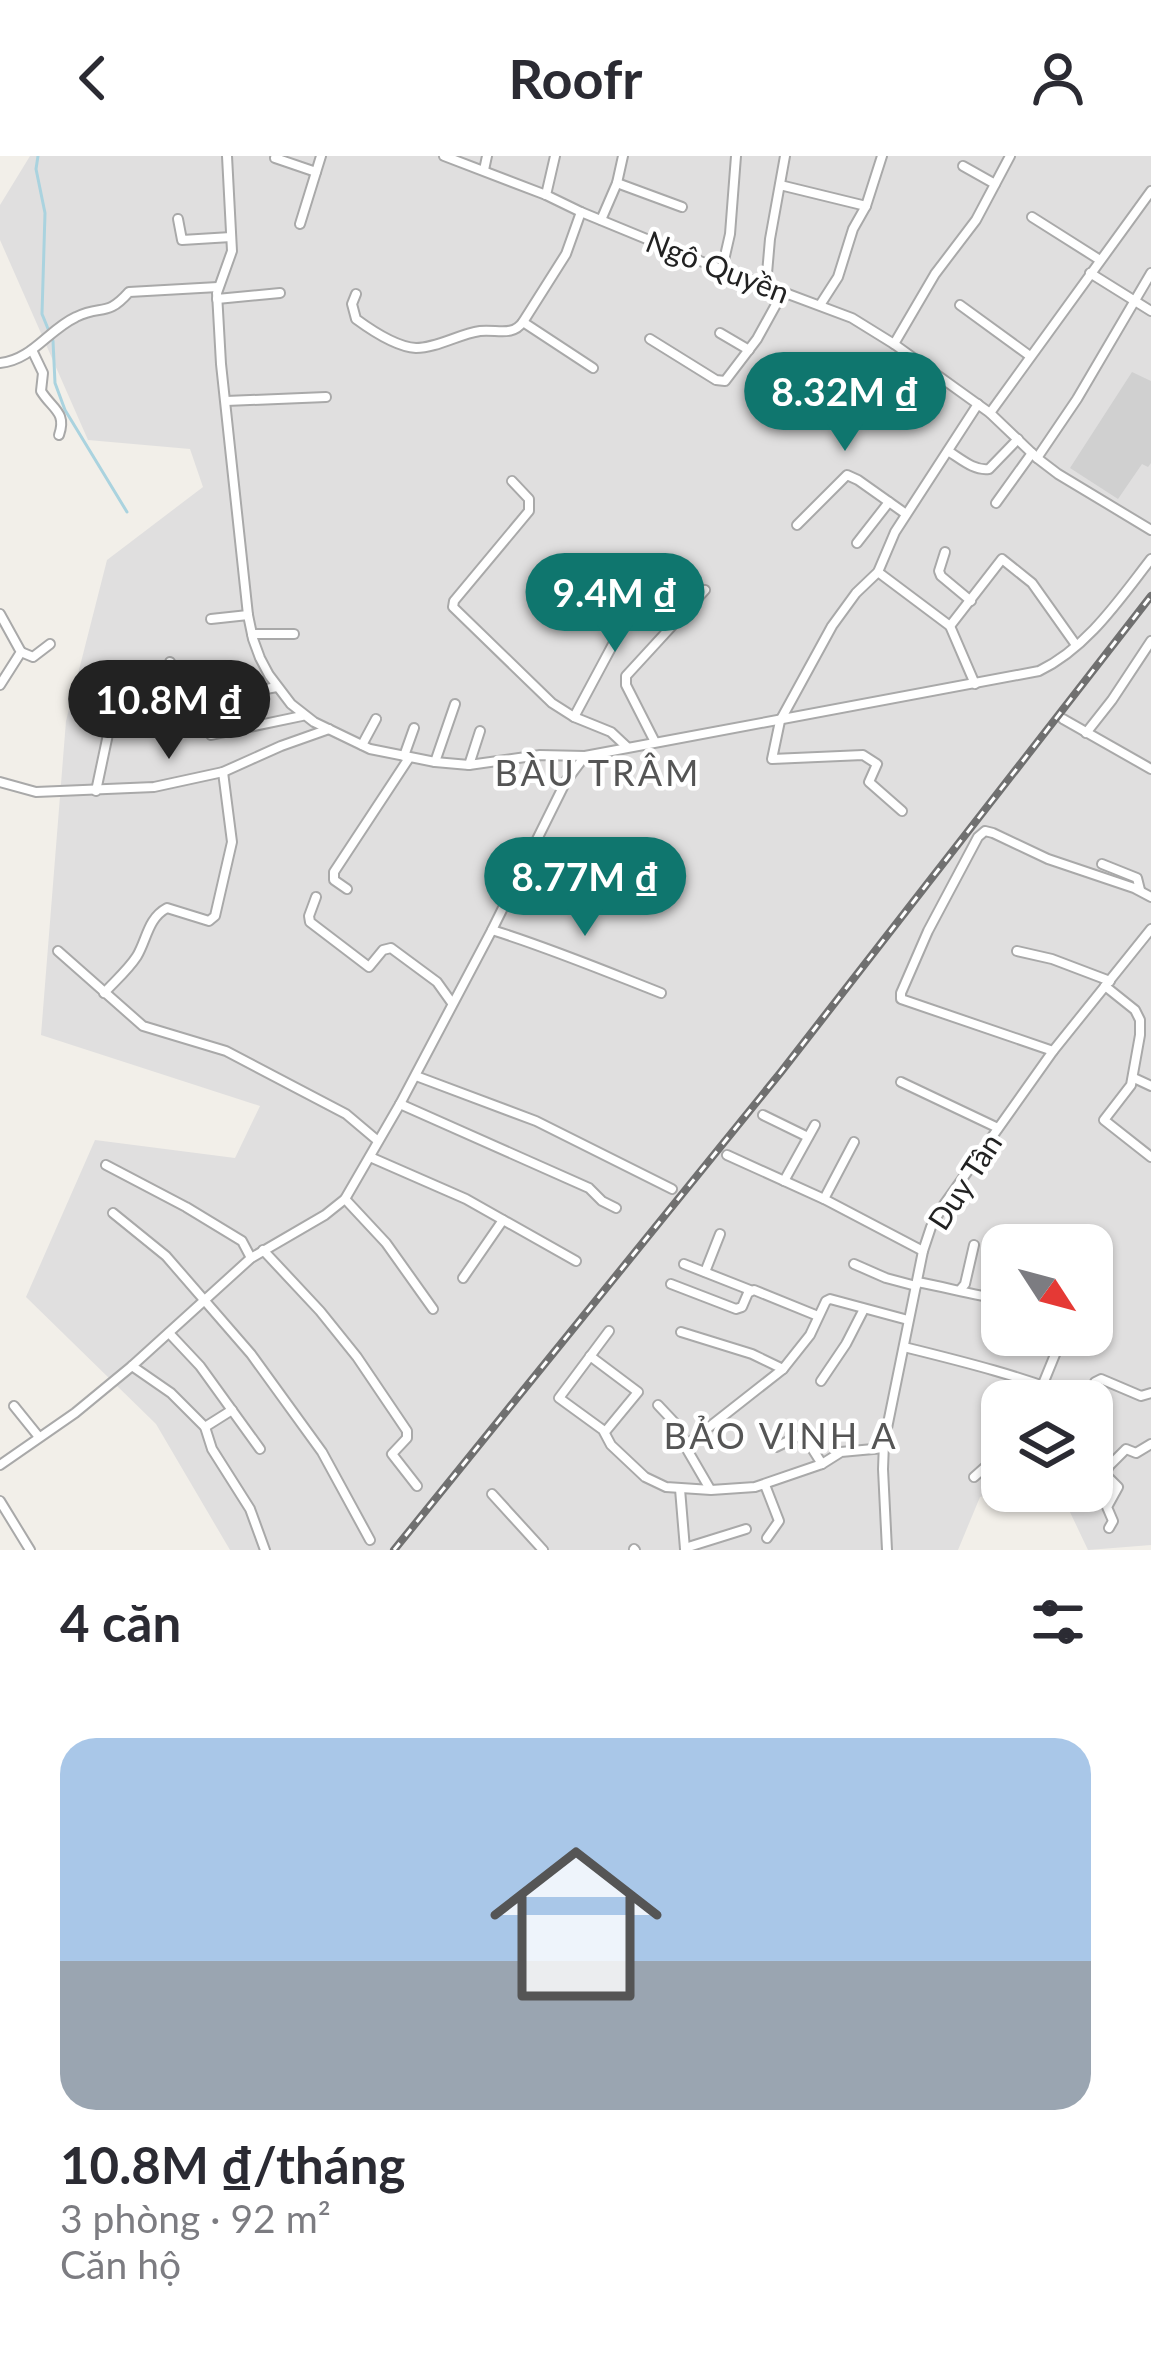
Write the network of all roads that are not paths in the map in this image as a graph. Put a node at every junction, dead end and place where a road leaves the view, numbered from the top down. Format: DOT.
graph roads {
  1 [pos="227,156"];
  2 [pos="321,156"];
  3 [pos="444,156"];
  4 [pos="488,156"];
  5 [pos="555,156"];
  6 [pos="623,156"];
  7 [pos="736,156"];
  8 [pos="785,156"];
  9 [pos="882,156"];
  10 [pos="1010,156"];
  11 [pos="275,158"];
  12 [pos="963,166"];
  13 [pos="484,170"];
  14 [pos="316,172"];
  15 [pos="617,183"];
  16 [pos="994,184"];
  17 [pos="780,185"];
  18 [pos="1151,191"];
  19 [pos="546,194"];
  20 [pos="866,206"];
  21 [pos="682,207"];
  22 [pos="580,212"];
  23 [pos="1032,217"];
  24 [pos="178,219"];
  25 [pos="602,220"];
  26 [pos="300,224"];
  27 [pos="231,238"];
  28 [pos="1100,260"];
  29 [pos="722,268"];
  30 [pos="1090,273"];
  31 [pos="1151,273"];
  32 [pos="766,284"];
  33 [pos="218,286"];
  34 [pos="784,290"];
  35 [pos="280,293"];
  36 [pos="356,294"];
  37 [pos="217,298"];
  38 [pos="1136,303"];
  39 [pos="820,305"];
  40 [pos="960,305"];
  41 [pos="1151,310"];
  42 [pos="523,322"];
  43 [pos="720,334"];
  44 [pos="650,339"];
  45 [pos="894,344"];
  46 [pos="32,350"];
  47 [pos="749,350"];
  48 [pos="1030,356"];
  49 [pos="0,363"];
  50 [pos="593,368"];
  51 [pos="326,398"];
  52 [pos="226,401"];
  53 [pos="978,404"];
  54 [pos="990,413"];
  55 [pos="59,435"];
  56 [pos="1018,439"];
  57 [pos="948,451"];
  58 [pos="1034,456"];
  59 [pos="512,481"];
  60 [pos="889,502"];
  61 [pos="996,503"];
  62 [pos="906,514"];
  63 [pos="797,525"];
  64 [pos="1151,530"];
  65 [pos="857,543"];
  66 [pos="945,552"];
  67 [pos="1151,559"];
  68 [pos="878,572"];
  69 [pos="705,590"];
  70 [pos="971,601"];
  71 [pos="0,614"];
  72 [pos="248,615"];
  73 [pos="211,619"];
  74 [pos="950,626"];
  75 [pos="4,631"];
  76 [pos="619,633"];
  77 [pos="252,634"];
  78 [pos="294,634"];
  79 [pos="1151,641"];
  80 [pos="50,644"];
  81 [pos="1076,645"];
  82 [pos="21,652"];
  83 [pos="170,662"];
  84 [pos="975,684"];
  85 [pos="0,685"];
  86 [pos="118,687"];
  87 [pos="277,687"];
  88 [pos="455,704"];
  89 [pos="303,716"];
  90 [pos="574,717"];
  91 [pos="376,719"];
  92 [pos="1064,719"];
  93 [pos="780,721"];
  94 [pos="414,728"];
  95 [pos="330,729"];
  96 [pos="479,731"];
  97 [pos="1086,734"];
  98 [pos="211,735"];
  99 [pos="655,742"];
  100 [pos="362,745"];
  101 [pos="627,747"];
  102 [pos="585,756"];
  103 [pos="407,757"];
  104 [pos="435,762"];
  105 [pos="469,765"];
  106 [pos="1151,769"];
  107 [pos="223,772"];
  108 [pos="0,782"];
  109 [pos="96,791"];
  110 [pos="902,811"];
  111 [pos="1102,864"];
  112 [pos="347,889"];
  113 [pos="1140,890"];
  114 [pos="316,897"];
  115 [pos="1151,898"];
  116 [pos="492,929"];
  117 [pos="1151,929"];
  118 [pos="1017,950"];
  119 [pos="58,951"];
  120 [pos="1108,983"];
  121 [pos="104,993"];
  122 [pos="661,993"];
  123 [pos="452,1003"];
  124 [pos="1053,1051"];
  125 [pos="415,1076"];
  126 [pos="1134,1078"];
  127 [pos="1149,1081"];
  128 [pos="901,1082"];
  129 [pos="400,1105"];
  130 [pos="763,1115"];
  131 [pos="815,1124"];
  132 [pos="998,1128"];
  133 [pos="808,1137"];
  134 [pos="378,1141"];
  135 [pos="854,1142"];
  136 [pos="727,1155"];
  137 [pos="370,1157"];
  138 [pos="1151,1157"];
  139 [pos="106,1165"];
  140 [pos="784,1181"];
  141 [pos="672,1189"];
  142 [pos="344,1199"];
  143 [pos="824,1199"];
  144 [pos="616,1208"];
  145 [pos="113,1214"];
  146 [pos="503,1220"];
  147 [pos="720,1234"];
  148 [pos="974,1245"];
  149 [pos="263,1250"];
  150 [pos="922,1252"];
  151 [pos="251,1258"];
  152 [pos="576,1261"];
  153 [pos="684,1264"];
  154 [pos="854,1264"];
  155 [pos="705,1272"];
  156 [pos="463,1278"];
  157 [pos="671,1284"];
  158 [pos="916,1284"];
  159 [pos="961,1290"];
  160 [pos="751,1291"];
  161 [pos="981,1296"];
  162 [pos="205,1300"];
  163 [pos="433,1309"];
  164 [pos="864,1309"];
  165 [pos="818,1316"];
  166 [pos="908,1320"];
  167 [pos="609,1331"];
  168 [pos="681,1332"];
  169 [pos="169,1333"];
  170 [pos="904,1347"];
  171 [pos="590,1356"];
  172 [pos="132,1366"];
  173 [pos="783,1370"];
  174 [pos="1028,1380"];
  175 [pos="821,1381"];
  176 [pos="1113,1385"];
  177 [pos="1151,1394"];
  178 [pos="658,1405"];
  179 [pos="14,1406"];
  180 [pos="232,1410"];
  181 [pos="205,1427"];
  182 [pos="605,1432"];
  183 [pos="39,1437"];
  184 [pos="1151,1444"];
  185 [pos="685,1446"];
  186 [pos="776,1447"];
  187 [pos="884,1448"];
  188 [pos="260,1449"];
  189 [pos="1113,1462"];
  190 [pos="822,1464"];
  191 [pos="0,1465"];
  192 [pos="981,1471"];
  193 [pos="974,1477"];
  194 [pos="417,1486"];
  195 [pos="765,1486"];
  196 [pos="680,1489"];
  197 [pos="711,1490"];
  198 [pos="492,1494"];
  199 [pos="0,1501"];
  200 [pos="1109,1512"];
  201 [pos="1109,1528"];
  202 [pos="746,1529"];
  203 [pos="767,1538"];
  204 [pos="370,1540"];
  205 [pos="685,1549"];
  206 [pos="30,1550"];
  207 [pos="265,1550"];
  208 [pos="543,1550"];
  209 [pos="887,1550"];
  1 -- 27 [label="street"];
  2 -- 14 [label="street"];
  3 -- 13 [label="street, Ngô Quyền"];
  4 -- 13 [label="street"];
  5 -- 19 [label="street"];
  6 -- 15 [label="street"];
  7 -- 29 [label="street"];
  8 -- 17 [label="street"];
  9 -- 20 [label="street"];
  10 -- 16 [label="street"];
  11 -- 14 [label="street"];
  12 -- 16 [label="street"];
  13 -- 19 [label="street, Ngô Quyền"];
  14 -- 26 [label="street"];
  15 -- 21 [label="street"];
  15 -- 25 [label="street"];
  16 -- 45 [label="street"];
  17 -- 20 [label="street"];
  17 -- 32 [label="street"];
  18 -- 28 [label="street"];
  19 -- 22 [label="street, Ngô Quyền"];
  20 -- 39 [label="street"];
  22 -- 25 [label="street, Ngô Quyền"];
  22 -- 42 [label="street"];
  23 -- 28 [label="street"];
  24 -- 27 [label="street"];
  25 -- 29 [label="street, Ngô Quyền"];
  27 -- 33 [label="street"];
  28 -- 30 [label="street"];
  29 -- 32 [label="street, Ngô Quyền"];
  30 -- 38 [label="street"];
  30 -- 48 [label="street"];
  31 -- 38 [label="street"];
  32 -- 34 [label="street, Ngô Quyền"];
  33 -- 37 [label="street"];
  33 -- 46 [label="street"];
  34 -- 39 [label="street, Ngô Quyền"];
  34 -- 47 [label="street"];
  35 -- 37 [label="street"];
  36 -- 42 [label="street"];
  37 -- 52 [label="street"];
  38 -- 41 [label="street"];
  38 -- 58 [label="street"];
  39 -- 45 [label="street, Ngô Quyền"];
  40 -- 48 [label="street"];
  42 -- 50 [label="street"];
  43 -- 47 [label="street"];
  44 -- 47 [label="street"];
  45 -- 53 [label="street, Ngô Quyền"];
  46 -- 49 [label="street"];
  46 -- 55 [label="street"];
  48 -- 54 [label="street"];
  51 -- 52 [label="street"];
  52 -- 72 [label="street"];
  53 -- 54 [label="street, Ngô Quyền"];
  53 -- 57 [label="street"];
  54 -- 56 [label="street, Ngô Quyền"];
  56 -- 57 [label="street"];
  56 -- 58 [label="street, Ngô Quyền"];
  57 -- 62 [label="street"];
  58 -- 61 [label="street"];
  58 -- 64 [label="street, Ngô Quyền"];
  59 -- 90 [label="street"];
  60 -- 62 [label="street"];
  60 -- 63 [label="street"];
  60 -- 65 [label="street"];
  62 -- 68 [label="street"];
  66 -- 70 [label="street"];
  67 -- 81 [label="street"];
  68 -- 74 [label="street"];
  68 -- 93 [label="street"];
  69 -- 99 [label="street"];
  70 -- 74 [label="street"];
  70 -- 81 [label="street"];
  71 -- 75 [label="street"];
  72 -- 73 [label="street"];
  72 -- 77 [label="street"];
  74 -- 84 [label="street"];
  75 -- 82 [label="street"];
  76 -- 90 [label="street"];
  77 -- 78 [label="street"];
  77 -- 87 [label="street"];
  79 -- 97 [label="street"];
  80 -- 82 [label="street"];
  81 -- 84 [label="street"];
  82 -- 85 [label="street"];
  83 -- 87 [label="street"];
  84 -- 93 [label="street"];
  86 -- 109 [label="street"];
  87 -- 89 [label="street"];
  88 -- 104 [label="street"];
  89 -- 95 [label="street"];
  89 -- 98 [label="street"];
  90 -- 101 [label="street"];
  91 -- 100 [label="street"];
  92 -- 97 [label="street"];
  93 -- 99 [label="street"];
  93 -- 110 [label="street"];
  94 -- 103 [label="street"];
  95 -- 100 [label="street"];
  95 -- 107 [label="street"];
  96 -- 105 [label="street"];
  97 -- 106 [label="street"];
  99 -- 101 [label="street"];
  100 -- 103 [label="street"];
  101 -- 102 [label="street"];
  102 -- 105 [label="street"];
  102 -- 116 [label="street"];
  103 -- 104 [label="street"];
  103 -- 112 [label="street"];
  104 -- 105 [label="street"];
  107 -- 109 [label="street"];
  107 -- 121 [label="street"];
  108 -- 109 [label="street"];
  111 -- 113 [label="street"];
  113 -- 115 [label="street"];
  113 -- 124 [label="street"];
  114 -- 123 [label="street"];
  116 -- 122 [label="street"];
  116 -- 123 [label="street"];
  117 -- 120 [label="street, Duy Tân"];
  118 -- 120 [label="street"];
  119 -- 121 [label="street"];
  120 -- 124 [label="street, Duy Tân"];
  120 -- 126 [label="street"];
  121 -- 134 [label="street"];
  123 -- 125 [label="street"];
  124 -- 132 [label="street, Duy Tân"];
  125 -- 129 [label="street"];
  125 -- 141 [label="street"];
  126 -- 127 [label="street"];
  126 -- 138 [label="street"];
  128 -- 132 [label="street"];
  129 -- 134 [label="street"];
  129 -- 144 [label="street"];
  130 -- 133 [label="street"];
  131 -- 133 [label="street"];
  132 -- 150 [label="street, Duy Tân"];
  133 -- 140 [label="street"];
  134 -- 137 [label="street"];
  135 -- 143 [label="street"];
  136 -- 140 [label="street"];
  137 -- 142 [label="street"];
  137 -- 146 [label="street"];
  139 -- 151 [label="street"];
  140 -- 143 [label="street"];
  142 -- 149 [label="street"];
  142 -- 163 [label="street"];
  143 -- 150 [label="street"];
  145 -- 162 [label="street"];
  146 -- 152 [label="street"];
  146 -- 156 [label="street"];
  147 -- 155 [label="street"];
  148 -- 159 [label="street"];
  149 -- 151 [label="street"];
  149 -- 194 [label="street"];
  150 -- 158 [label="street, Duy Tân"];
  151 -- 162 [label="street"];
  153 -- 155 [label="street"];
  154 -- 158 [label="street"];
  155 -- 160 [label="street"];
  157 -- 160 [label="street"];
  158 -- 159 [label="street"];
  158 -- 166 [label="street, Duy Tân"];
  159 -- 161 [label="street"];
  160 -- 165 [label="street"];
  162 -- 169 [label="street"];
  162 -- 204 [label="street"];
  164 -- 165 [label="street"];
  164 -- 166 [label="street"];
  164 -- 175 [label="street"];
  165 -- 173 [label="street"];
  166 -- 170 [label="street, Duy Tân"];
  167 -- 171 [label="street"];
  168 -- 173 [label="street"];
  169 -- 172 [label="street"];
  169 -- 180 [label="street"];
  170 -- 174 [label="street"];
  170 -- 187 [label="street, Duy Tân"];
  171 -- 182 [label="street"];
  171 -- 182 [label="street"];
  172 -- 181 [label="street"];
  172 -- 183 [label="street"];
  173 -- 185 [label="street"];
  176 -- 177 [label="street"];
  178 -- 185 [label="street"];
  179 -- 183 [label="street"];
  180 -- 181 [label="street"];
  180 -- 188 [label="street"];
  181 -- 207 [label="street"];
  182 -- 196 [label="street"];
  183 -- 191 [label="street"];
  184 -- 189 [label="street"];
  185 -- 197 [label="street"];
  186 -- 190 [label="street"];
  187 -- 190 [label="street"];
  187 -- 209 [label="street, Duy Tân"];
  190 -- 195 [label="street"];
  192 -- 193 [label="street"];
  195 -- 197 [label="street"];
  195 -- 203 [label="street"];
  196 -- 197 [label="street"];
  196 -- 205 [label="street"];
  198 -- 208 [label="street"];
  199 -- 206 [label="street"];
  200 -- 201 [label="street"];
  202 -- 205 [label="street"];
}
